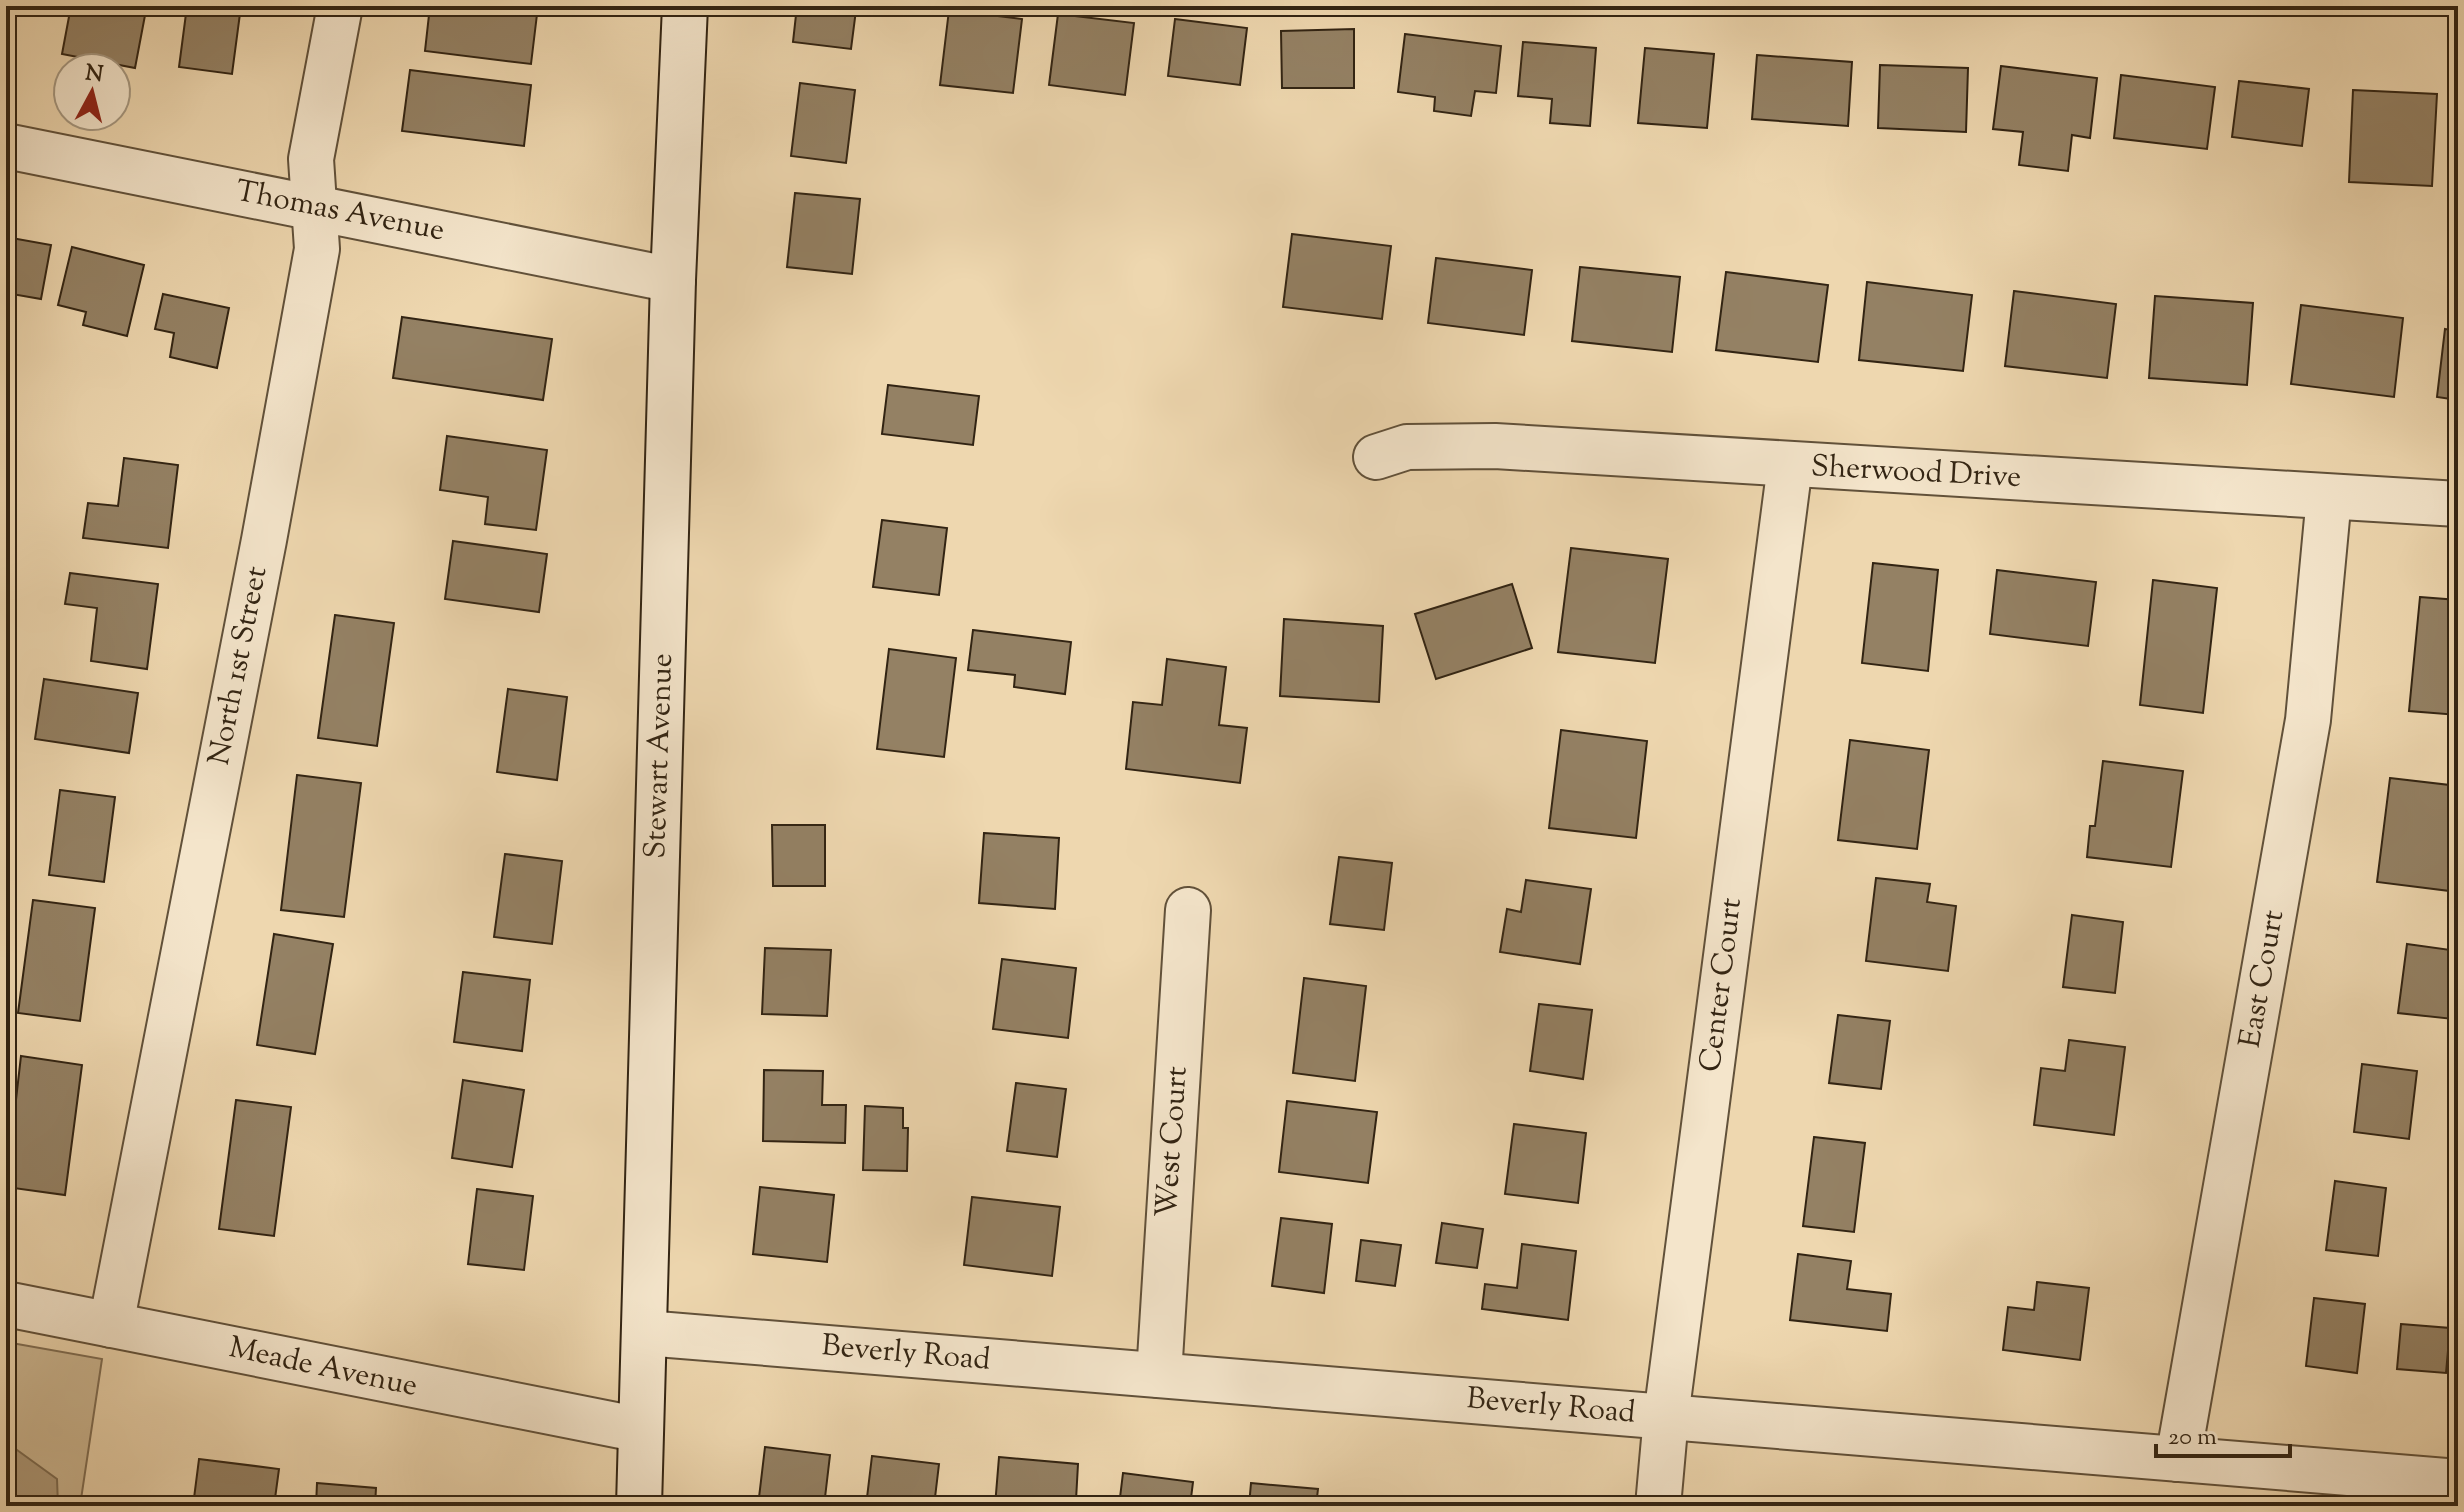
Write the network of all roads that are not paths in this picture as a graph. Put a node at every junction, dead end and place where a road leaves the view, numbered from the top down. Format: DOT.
graph roads {
  1 [pos="340,6"];
  2 [pos="685,6"];
  3 [pos="6,146"];
  4 [pos="316,207"];
  5 [pos="673,280"];
  6 [pos="1376,457"];
  7 [pos="1790,465"];
  8 [pos="2329,497"];
  9 [pos="2458,504"];
  10 [pos="1188,910"];
  11 [pos="6,1304"];
  12 [pos="111,1325"];
  13 [pos="645,1333"];
  14 [pos="1159,1375"];
  15 [pos="1666,1417"];
  16 [pos="641,1430"];
  17 [pos="2178,1459"];
  18 [pos="2458,1482"];
  19 [pos="639,1506"];
  20 [pos="1658,1506"];
  1 -- 4 [label="street, North 1st Street"];
  2 -- 5 [label="street, Stewart Avenue"];
  3 -- 4 [label="street, Thomas Avenue"];
  4 -- 5 [label="street, Thomas Avenue"];
  4 -- 12 [label="street, North 1st Street"];
  5 -- 13 [label="street, Stewart Avenue"];
  6 -- 7 [label="street, Sherwood Drive"];
  7 -- 8 [label="street, Sherwood Drive"];
  7 -- 15 [label="street, Center Court"];
  8 -- 9 [label="street, Sherwood Drive"];
  8 -- 17 [label="street, East Court"];
  10 -- 14 [label="street, West Court"];
  11 -- 12 [label="street, Meade Avenue"];
  12 -- 16 [label="street, Meade Avenue"];
  13 -- 14 [label="street, Beverly Road"];
  13 -- 16 [label="street, Stewart Avenue"];
  14 -- 15 [label="street, Beverly Road"];
  15 -- 17 [label="street, Beverly Road"];
  15 -- 20 [label="street, Center Court"];
  16 -- 19 [label="street, Stewart Avenue"];
  17 -- 18 [label="street, Beverly Road"];
}
